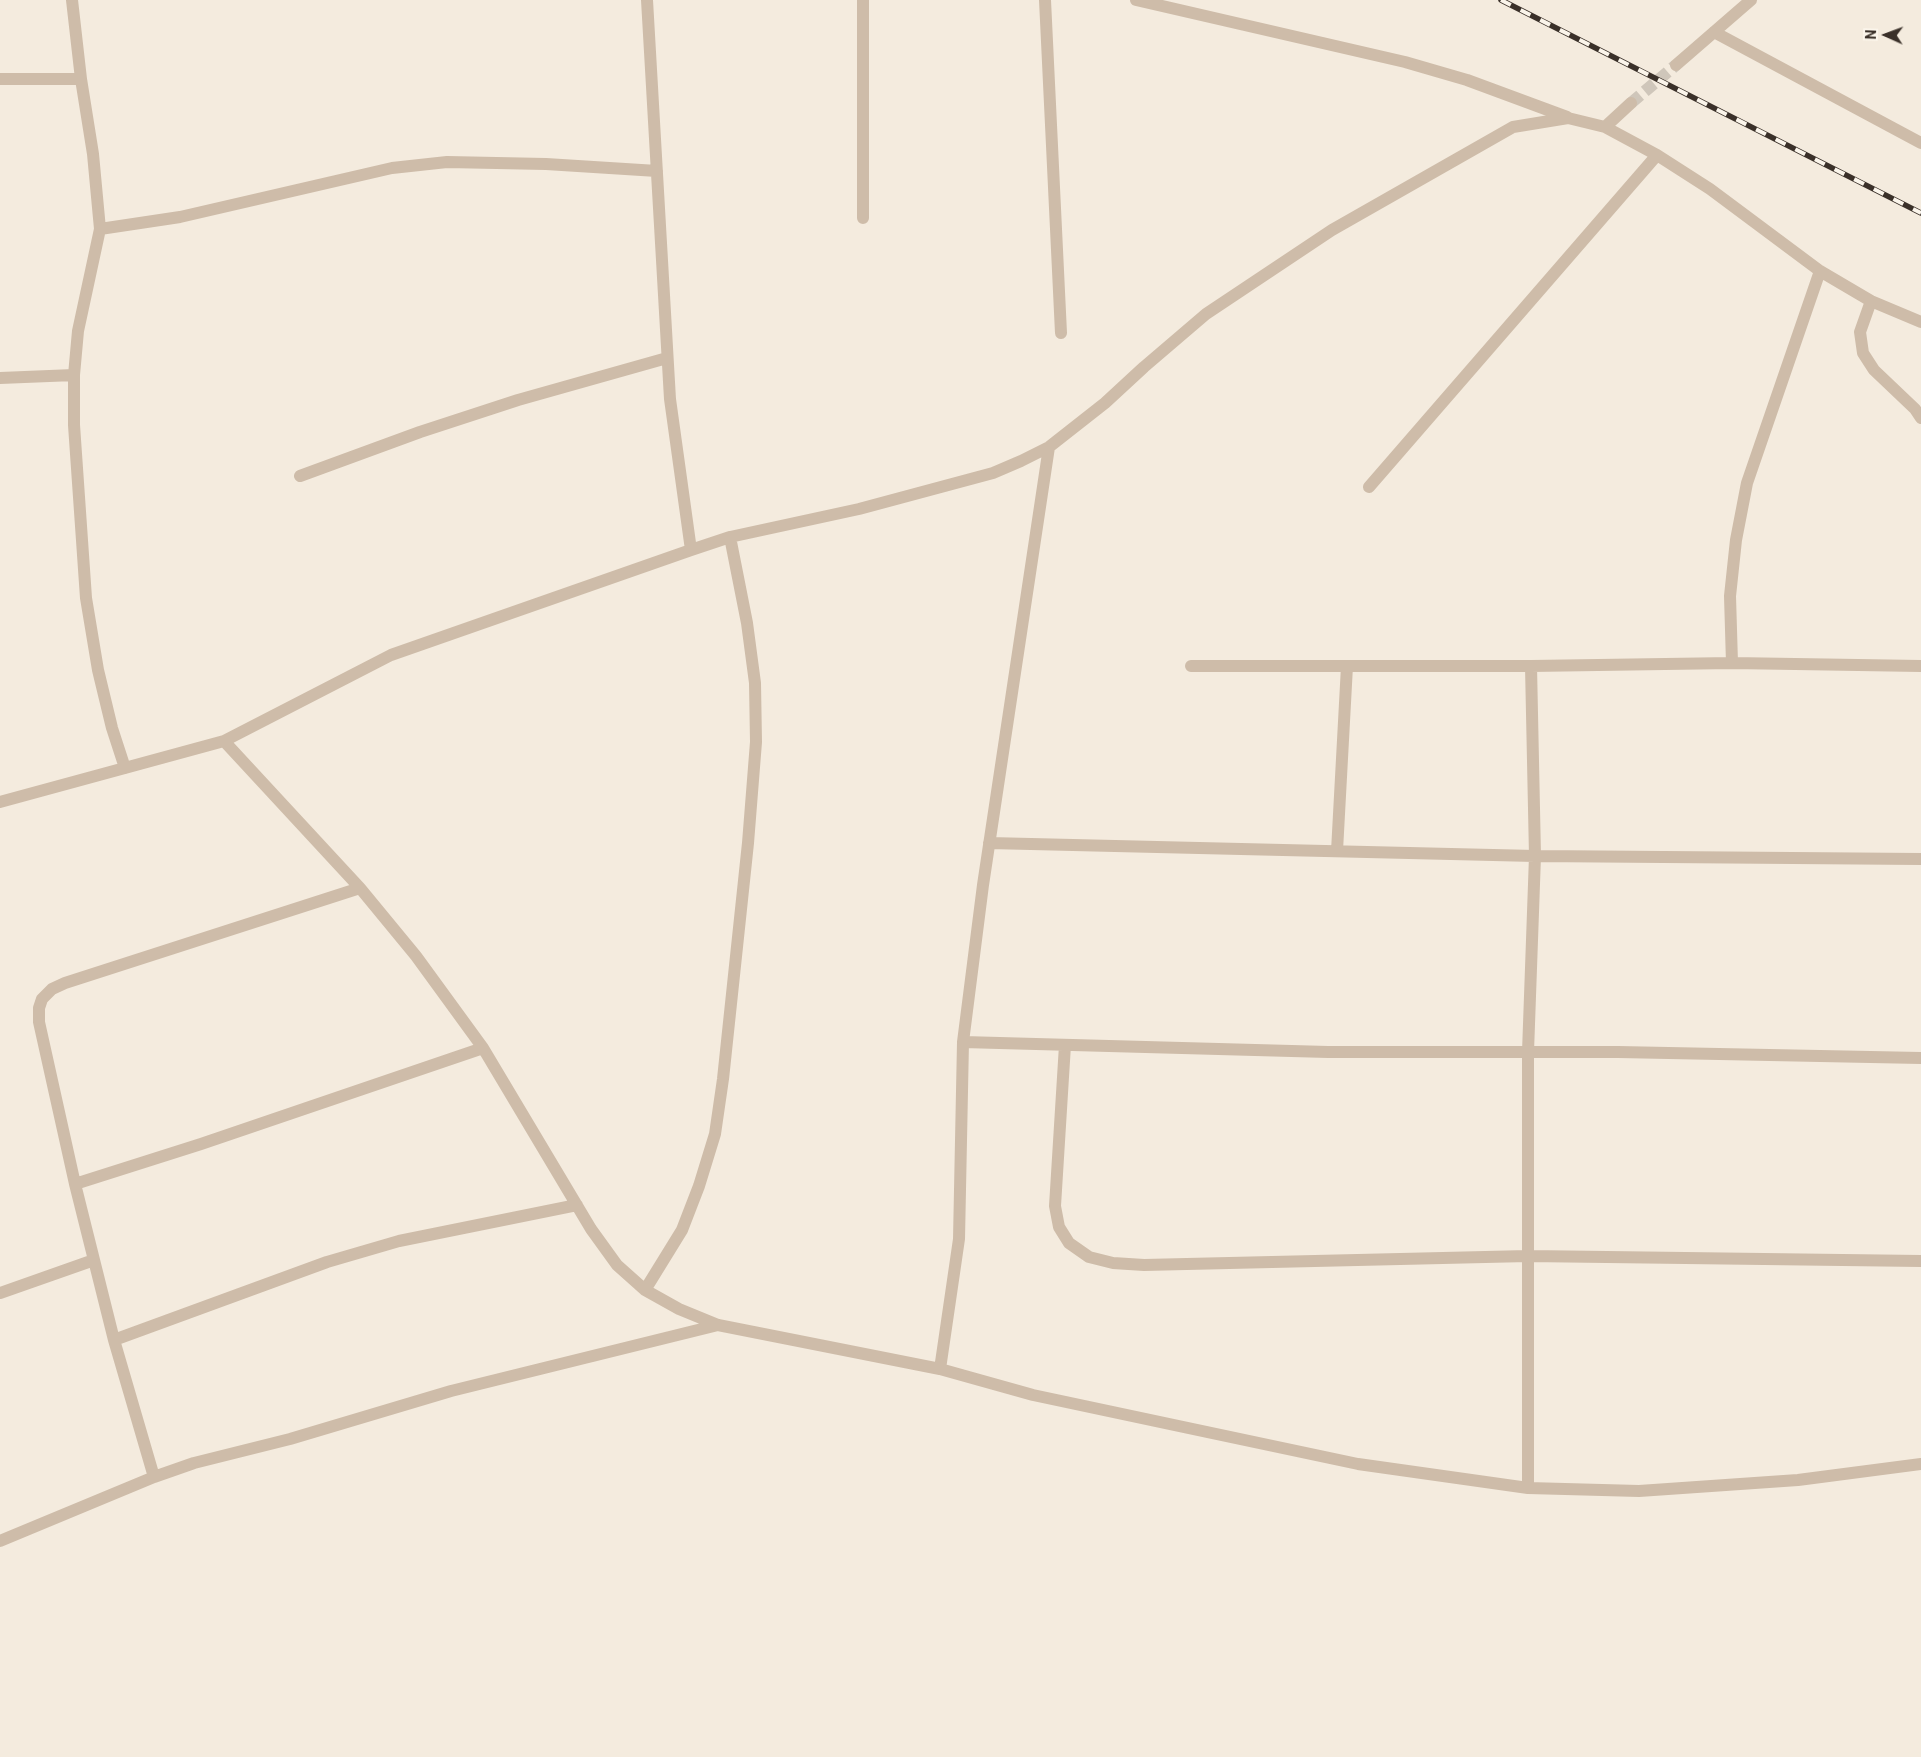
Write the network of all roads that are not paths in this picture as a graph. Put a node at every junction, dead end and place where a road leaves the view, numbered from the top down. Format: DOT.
graph roads {
  1 [pos="72,0"];
  2 [pos="647,0"];
  3 [pos="863,0"];
  4 [pos="1045,0"];
  5 [pos="1136,0"];
  6 [pos="1751,0"];
  7 [pos="1714,32"];
  8 [pos="1676,65"];
  9 [pos="81,79"];
  10 [pos="0,80"];
  11 [pos="1631,104"];
  12 [pos="1568,118"];
  13 [pos="1605,127"];
  14 [pos="1921,143"];
  15 [pos="1657,155"];
  16 [pos="657,171"];
  17 [pos="863,218"];
  18 [pos="100,229"];
  19 [pos="1820,271"];
  20 [pos="1871,301"];
  21 [pos="1921,322"];
  22 [pos="1060,333"];
  23 [pos="667,358"];
  24 [pos="74,375"];
  25 [pos="0,378"];
  26 [pos="1921,418"];
  27 [pos="1049,447"];
  28 [pos="300,476"];
  29 [pos="1369,487"];
  30 [pos="730,537"];
  31 [pos="692,550"];
  32 [pos="1732,663"];
  33 [pos="1191,666"];
  34 [pos="1347,666"];
  35 [pos="1531,666"];
  36 [pos="1921,666"];
  37 [pos="224,741"];
  38 [pos="124,768"];
  39 [pos="0,802"];
  40 [pos="990,843"];
  41 [pos="1337,851"];
  42 [pos="1535,856"];
  43 [pos="1921,859"];
  44 [pos="360,888"];
  45 [pos="964,1042"];
  46 [pos="1065,1044"];
  47 [pos="483,1048"];
  48 [pos="1528,1052"];
  49 [pos="1921,1058"];
  50 [pos="75,1184"];
  51 [pos="577,1205"];
  52 [pos="1528,1256"];
  53 [pos="94,1260"];
  54 [pos="1921,1261"];
  55 [pos="645,1290"];
  56 [pos="0,1293"];
  57 [pos="718,1325"];
  58 [pos="114,1340"];
  59 [pos="940,1369"];
  60 [pos="1921,1464"];
  61 [pos="154,1477"];
  62 [pos="1528,1488"];
  63 [pos="0,1541"];
  1 -- 9 [label="street"];
  2 -- 16 [label="street"];
  3 -- 17 [label="street"];
  4 -- 22 [label="street"];
  5 -- 12 [label="street"];
  6 -- 7 [label="street"];
  7 -- 8 [label="street"];
  7 -- 14 [label="street"];
  9 -- 10 [label="street"];
  9 -- 18 [label="street"];
  11 -- 13 [label="street"];
  12 -- 13 [label="street"];
  12 -- 27 [label="street"];
  13 -- 15 [label="street"];
  15 -- 19 [label="street"];
  15 -- 29 [label="street"];
  16 -- 18 [label="street"];
  16 -- 23 [label="street"];
  18 -- 24 [label="street"];
  19 -- 20 [label="street"];
  19 -- 32 [label="street"];
  20 -- 21 [label="street"];
  20 -- 26 [label="street"];
  23 -- 28 [label="street"];
  23 -- 31 [label="street"];
  24 -- 25 [label="street"];
  24 -- 38 [label="street"];
  27 -- 30 [label="street"];
  27 -- 40 [label="street"];
  30 -- 31 [label="street"];
  30 -- 55 [label="street"];
  31 -- 37 [label="street"];
  32 -- 35 [label="street"];
  32 -- 36 [label="street"];
  33 -- 34 [label="street"];
  34 -- 35 [label="street"];
  34 -- 41 [label="street"];
  35 -- 42 [label="street"];
  37 -- 38 [label="street"];
  37 -- 44 [label="street"];
  38 -- 39 [label="street"];
  40 -- 41 [label="street"];
  40 -- 45 [label="street"];
  41 -- 42 [label="street"];
  42 -- 43 [label="street"];
  42 -- 48 [label="street"];
  44 -- 47 [label="street"];
  44 -- 50 [label="street"];
  45 -- 46 [label="street"];
  45 -- 59 [label="street"];
  46 -- 48 [label="street"];
  46 -- 52 [label="street"];
  47 -- 50 [label="street"];
  47 -- 51 [label="street"];
  48 -- 49 [label="street"];
  48 -- 52 [label="street"];
  50 -- 53 [label="street"];
  51 -- 55 [label="street"];
  51 -- 58 [label="street"];
  52 -- 54 [label="street"];
  52 -- 62 [label="street"];
  53 -- 56 [label="street"];
  53 -- 58 [label="street"];
  55 -- 57 [label="street"];
  57 -- 59 [label="street"];
  57 -- 61 [label="street"];
  58 -- 61 [label="street"];
  59 -- 62 [label="street"];
  60 -- 62 [label="street"];
  61 -- 63 [label="street"];
}
